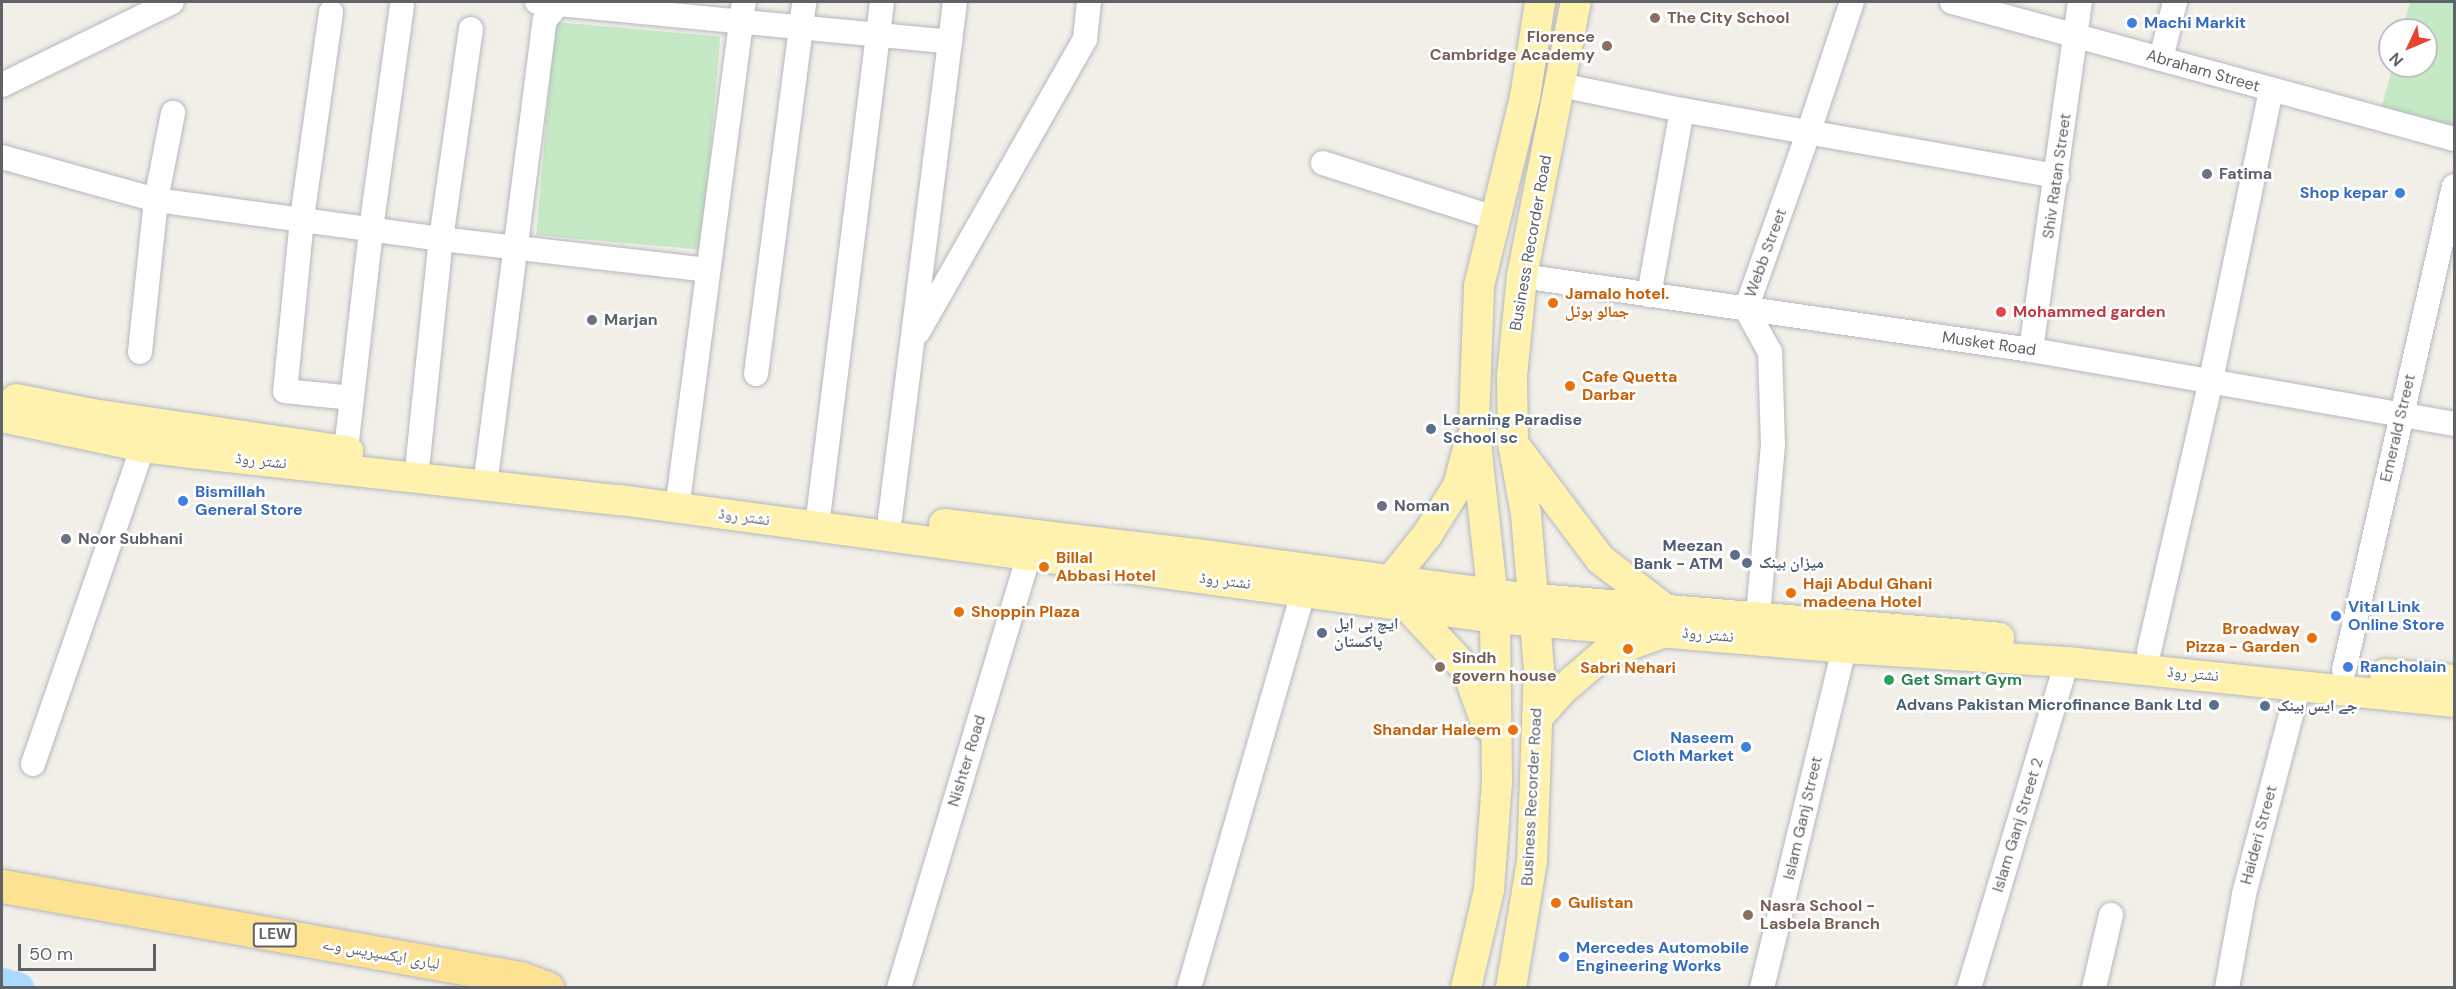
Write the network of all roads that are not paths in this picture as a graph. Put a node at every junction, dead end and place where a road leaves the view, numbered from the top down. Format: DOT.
graph roads {
  1 [pos="172,2"];
  2 [pos="804,2"];
  3 [pos="882,2"];
  4 [pos="955,2"];
  5 [pos="1089,2"];
  6 [pos="1540,2"];
  7 [pos="1576,2"];
  8 [pos="1852,2"];
  9 [pos="1952,2"];
  10 [pos="2080,2"];
  11 [pos="2175,2"];
  12 [pos="548,3"];
  13 [pos="402,6"];
  14 [pos="670,8"];
  15 [pos="332,12"];
  16 [pos="742,12"];
  17 [pos="801,28"];
  18 [pos="471,29"];
  19 [pos="878,35"];
  20 [pos="2077,35"];
  21 [pos="950,42"];
  22 [pos="2161,58"];
  23 [pos="2,85"];
  24 [pos="1560,85"];
  25 [pos="2271,90"];
  26 [pos="1682,111"];
  27 [pos="173,113"];
  28 [pos="1809,131"];
  29 [pos="2454,139"];
  30 [pos="2,157"];
  31 [pos="1323,163"];
  32 [pos="2057,176"];
  33 [pos="2454,186"];
  34 [pos="156,200"];
  35 [pos="1494,218"];
  36 [pos="302,219"];
  37 [pos="371,229"];
  38 [pos="441,238"];
  39 [pos="517,247"];
  40 [pos="708,270"];
  41 [pos="1522,276"];
  42 [pos="1649,295"];
  43 [pos="1746,309"];
  44 [pos="912,342"];
  45 [pos="2031,350"];
  46 [pos="140,352"];
  47 [pos="756,374"];
  48 [pos="2211,380"];
  49 [pos="2,397"];
  50 [pos="352,398"];
  51 [pos="2401,414"];
  52 [pos="2,417"];
  53 [pos="1474,424"];
  54 [pos="2454,424"];
  55 [pos="1513,443"];
  56 [pos="143,447"];
  57 [pos="346,450"];
  58 [pos="418,460"];
  59 [pos="488,470"];
  60 [pos="679,494"];
  61 [pos="819,510"];
  62 [pos="890,518"];
  63 [pos="1032,545"];
  64 [pos="1307,580"];
  65 [pos="1391,580"];
  66 [pos="1407,606"];
  67 [pos="1494,606"];
  68 [pos="1534,609"];
  69 [pos="1758,616"];
  70 [pos="1665,620"];
  71 [pos="1844,648"];
  72 [pos="2149,651"];
  73 [pos="2067,662"];
  74 [pos="2344,670"];
  75 [pos="2454,680"];
  76 [pos="2299,684"];
  77 [pos="2454,702"];
  78 [pos="1537,718"];
  79 [pos="33,764"];
  80 [pos="1497,782"];
  81 [pos="2,886"];
  82 [pos="2111,915"];
  83 [pos="1468,983"];
  84 [pos="547,987"];
  85 [pos="899,987"];
  86 [pos="1189,987"];
  87 [pos="1511,987"];
  88 [pos="1762,987"];
  89 [pos="1969,987"];
  90 [pos="2094,987"];
  91 [pos="2227,987"];
  1 -- 23 [label="street"];
  2 -- 17 [label="street"];
  3 -- 19 [label="street"];
  4 -- 21 [label="street"];
  5 -- 44 [label="street"];
  6 -- 35 [label="main road"];
  7 -- 24 [label="main road, Business Recorder Road"];
  8 -- 28 [label="street, Webb Street"];
  9 -- 20 [label="street, Abraham Street"];
  10 -- 20 [label="street, Shiv Ratan Street"];
  11 -- 22 [label="street"];
  12 -- 14 [label="street"];
  12 -- 39 [label="street"];
  13 -- 37 [label="street"];
  14 -- 16 [label="street"];
  15 -- 36 [label="street"];
  16 -- 17 [label="street"];
  16 -- 40 [label="street"];
  17 -- 19 [label="street"];
  17 -- 47 [label="street"];
  18 -- 38 [label="street"];
  19 -- 21 [label="street"];
  19 -- 61 [label="street"];
  20 -- 22 [label="street, Abraham Street"];
  20 -- 32 [label="street, Shiv Ratan Street"];
  21 -- 44 [label="street"];
  22 -- 25 [label="street, Abraham Street"];
  24 -- 26 [label="street"];
  24 -- 41 [label="main road, Business Recorder Road"];
  25 -- 29 [label="street, Abraham Street"];
  25 -- 48 [label="street"];
  26 -- 28 [label="street"];
  26 -- 42 [label="street"];
  27 -- 34 [label="street"];
  28 -- 32 [label="street"];
  28 -- 43 [label="street, Webb Street"];
  30 -- 34 [label="street"];
  31 -- 35 [label="street"];
  32 -- 45 [label="street, Shiv Ratan Street"];
  33 -- 51 [label="street, Emerald Street"];
  34 -- 36 [label="street"];
  34 -- 46 [label="street"];
  35 -- 53 [label="main road"];
  36 -- 37 [label="street"];
  36 -- 50 [label="street"];
  37 -- 38 [label="street"];
  37 -- 50 [label="street"];
  38 -- 39 [label="street"];
  38 -- 58 [label="street"];
  39 -- 40 [label="street"];
  39 -- 59 [label="street"];
  40 -- 60 [label="street"];
  41 -- 42 [label="street, Musket Road"];
  41 -- 55 [label="main road, Business Recorder Road"];
  42 -- 43 [label="street, Musket Road"];
  43 -- 45 [label="street, Musket Road"];
  43 -- 69 [label="street, Webb Street"];
  44 -- 62 [label="street"];
  45 -- 48 [label="street, Musket Road"];
  48 -- 51 [label="street, Musket Road"];
  48 -- 72 [label="street"];
  49 -- 57 [label="main road, نشتر روڈ"];
  50 -- 57 [label="street"];
  51 -- 54 [label="street, Musket Road"];
  51 -- 74 [label="street, Emerald Street"];
  52 -- 56 [label="main road, نشتر روڈ"];
  53 -- 65 [label="main road"];
  53 -- 67 [label="main road"];
  55 -- 68 [label="main road, Business Recorder Road"];
  55 -- 70 [label="main road"];
  56 -- 63 [label="main road, نشتر روڈ"];
  56 -- 79 [label="street"];
  57 -- 58 [label="main road, نشتر روڈ"];
  58 -- 59 [label="main road, نشتر روڈ"];
  59 -- 60 [label="main road, نشتر روڈ"];
  60 -- 61 [label="main road, نشتر روڈ"];
  61 -- 62 [label="main road, نشتر روڈ"];
  62 -- 63 [label="main road, نشتر روڈ"];
  63 -- 64 [label="main road, نشتر روڈ"];
  63 -- 85 [label="street, Nishter Road"];
  64 -- 65 [label="main road, نشتر روڈ"];
  64 -- 66 [label="main road, نشتر روڈ"];
  64 -- 86 [label="street"];
  65 -- 67 [label="main road, نشتر روڈ"];
  66 -- 67 [label="main road, نشتر روڈ"];
  66 -- 80 [label="main road"];
  67 -- 68 [label="main road, نشتر روڈ"];
  67 -- 80 [label="main road"];
  68 -- 70 [label="main road, نشتر روڈ"];
  68 -- 78 [label="main road, Business Recorder Road"];
  69 -- 70 [label="main road, نشتر روڈ"];
  69 -- 72 [label="main road, نشتر روڈ"];
  70 -- 71 [label="main road, نشتر روڈ"];
  70 -- 78 [label="main road"];
  71 -- 73 [label="main road, نشتر روڈ"];
  71 -- 88 [label="street, Islam Ganj Street"];
  72 -- 74 [label="main road, نشتر روڈ"];
  73 -- 76 [label="main road, نشتر روڈ"];
  73 -- 89 [label="street, Islam Ganj Street 2"];
  74 -- 75 [label="main road, نشتر روڈ"];
  76 -- 77 [label="main road, نشتر روڈ"];
  76 -- 91 [label="street, Haideri Street"];
  78 -- 87 [label="main road, Business Recorder Road"];
  80 -- 83 [label="main road"];
  81 -- 84 [label="highway, لیاری ایکسپریس وے / LEW"];
  82 -- 90 [label="street"];
}
